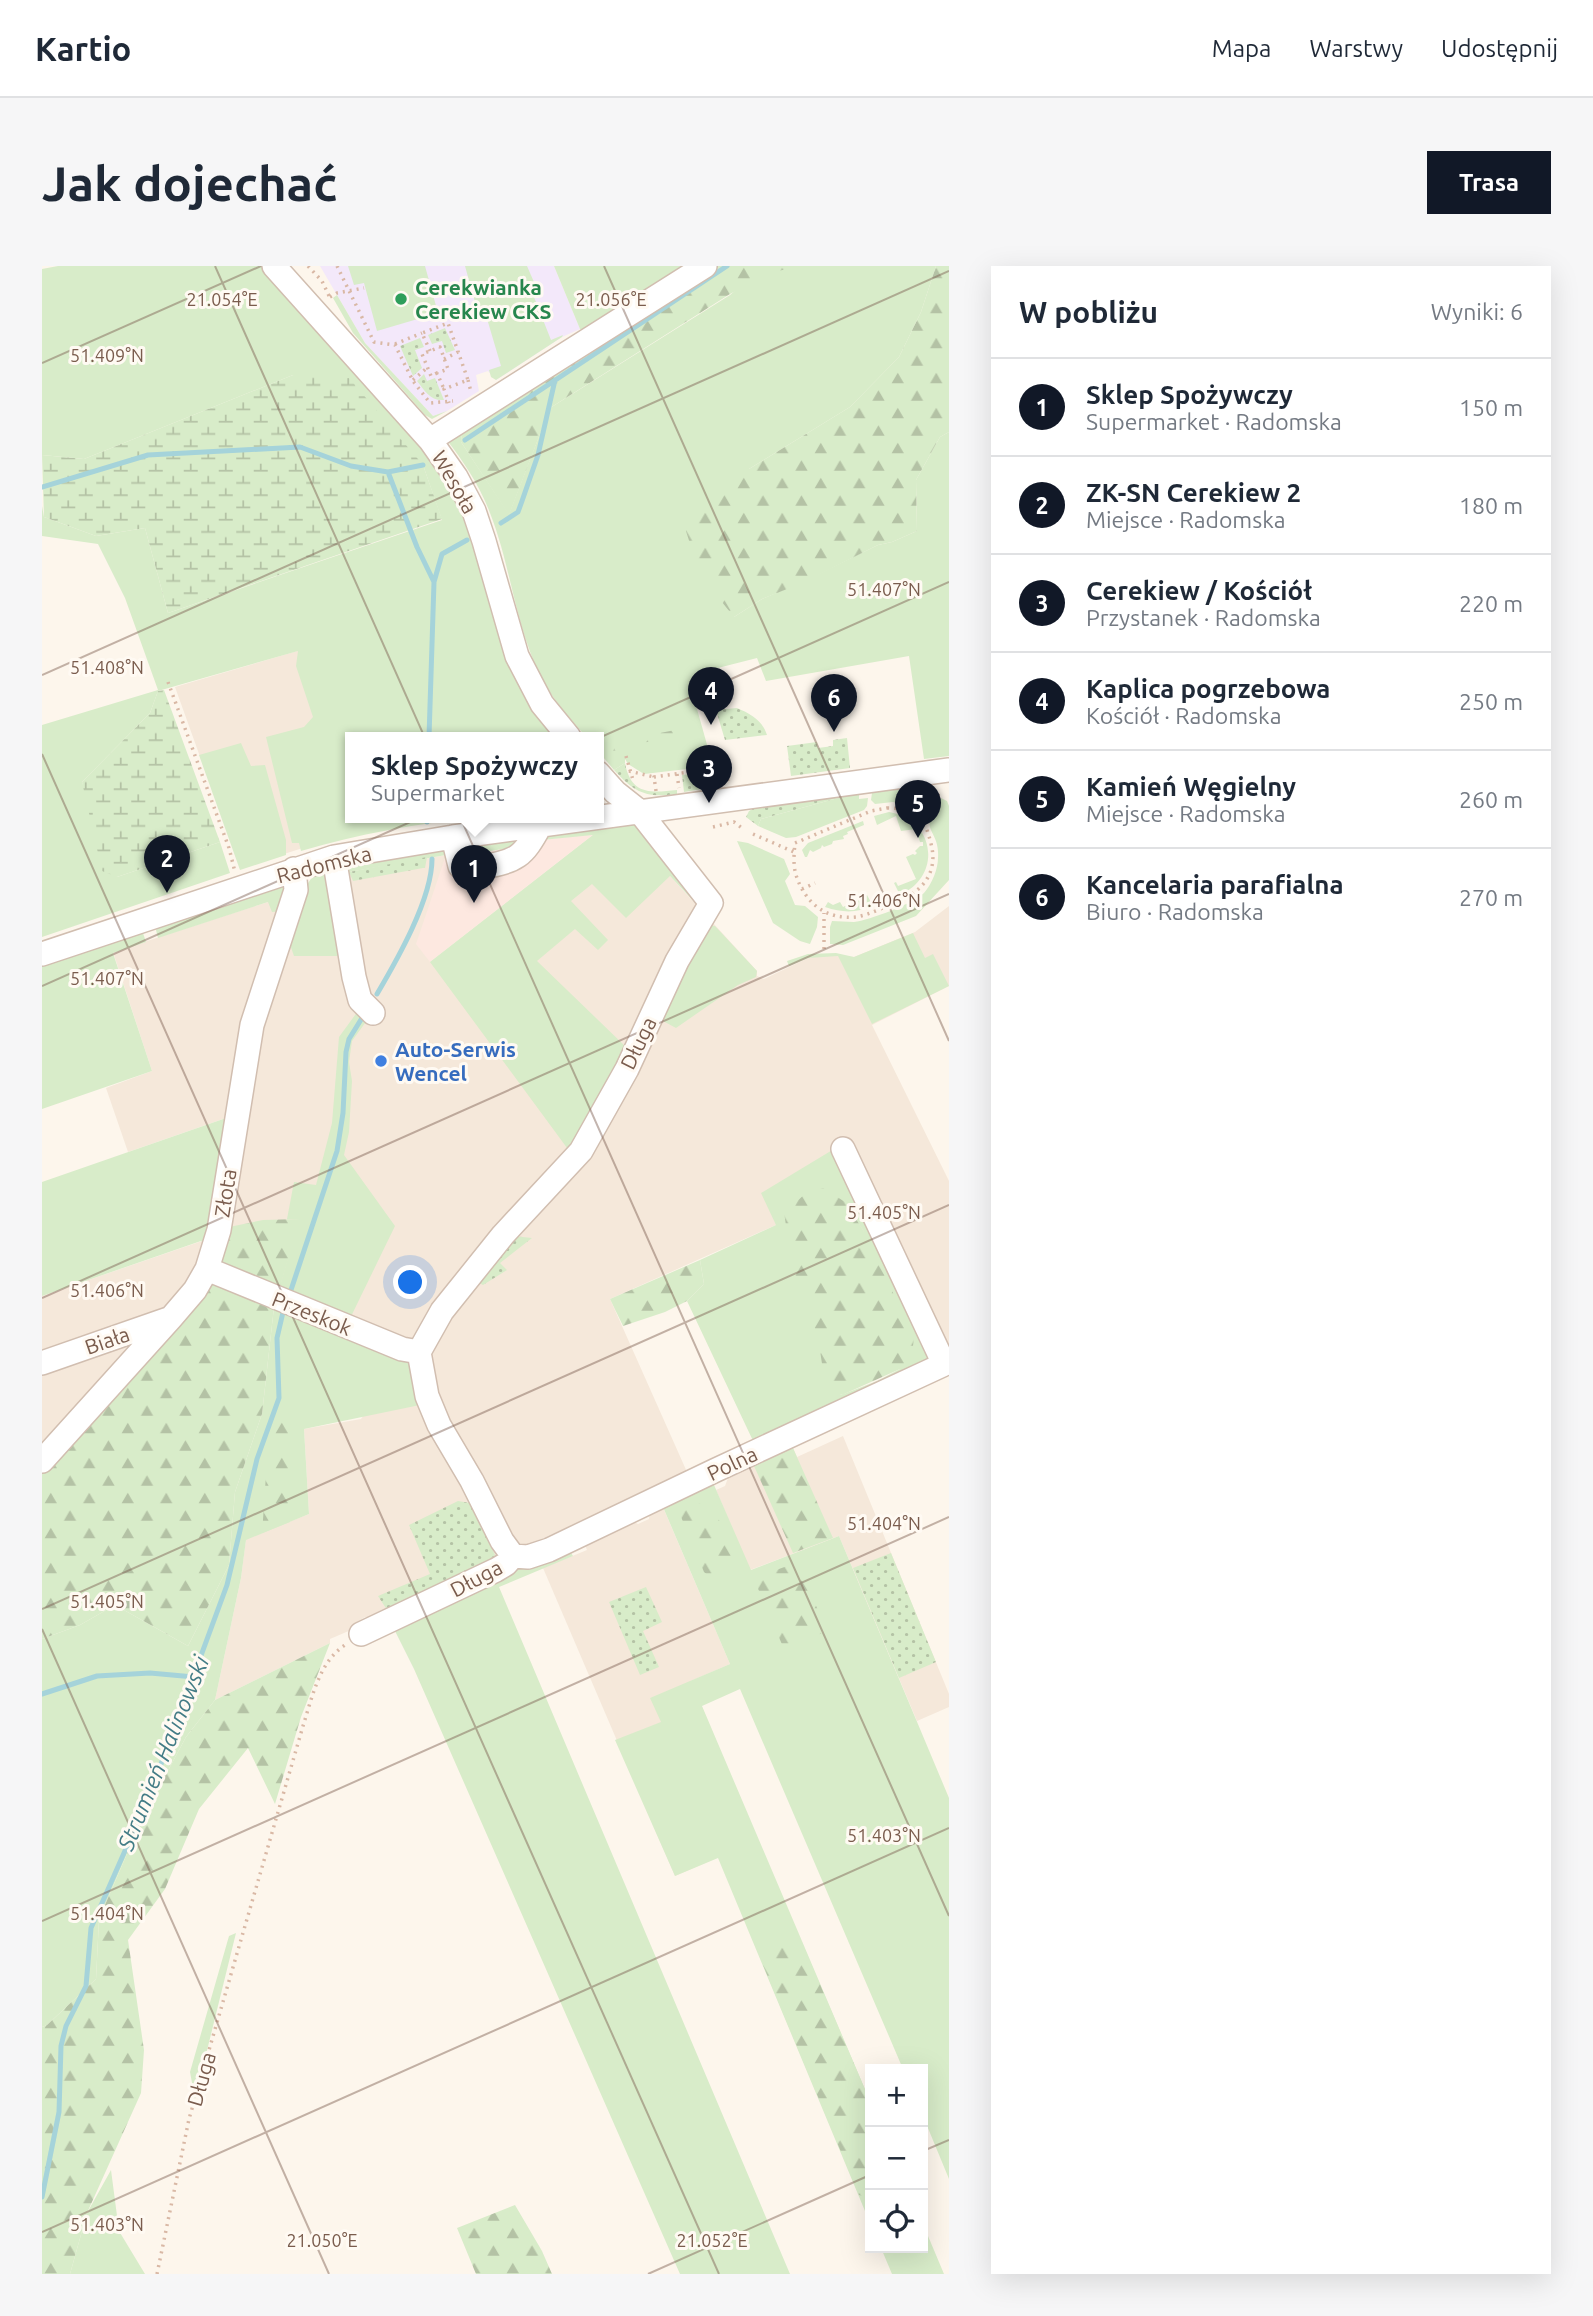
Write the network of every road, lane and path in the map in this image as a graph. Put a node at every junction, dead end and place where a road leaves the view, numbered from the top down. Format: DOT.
graph roads {
  1 [pos="274,266"];
  2 [pos="295,266"];
  3 [pos="337,266"];
  4 [pos="705,266"];
  5 [pos="364,288"];
  6 [pos="349,291"];
  7 [pos="330,297"];
  8 [pos="422,333"];
  9 [pos="341,341"];
  10 [pos="395,345"];
  11 [pos="430,351"];
  12 [pos="459,352"];
  13 [pos="444,359"];
  14 [pos="428,367"];
  15 [pos="437,373"];
  16 [pos="413,380"];
  17 [pos="468,380"];
  18 [pos="444,389"];
  19 [pos="471,393"];
  20 [pos="460,398"];
  21 [pos="449,403"];
  22 [pos="430,440"];
  23 [pos="167,682"];
  24 [pos="565,732"];
  25 [pos="626,756"];
  26 [pos="629,771"];
  27 [pos="677,774"];
  28 [pos="654,777"];
  29 [pos="943,779"];
  30 [pos="604,780"];
  31 [pos="638,784"];
  32 [pos="729,790"];
  33 [pos="656,791"];
  34 [pos="642,801"];
  35 [pos="870,803"];
  36 [pos="604,810"];
  37 [pos="871,811"];
  38 [pos="922,819"];
  39 [pos="552,823"];
  40 [pos="540,826"];
  41 [pos="713,827"];
  42 [pos="742,828"];
  43 [pos="753,834"];
  44 [pos="453,837"];
  45 [pos="794,852"];
  46 [pos="334,857"];
  47 [pos="294,869"];
  48 [pos="815,883"];
  49 [pos="238,888"];
  50 [pos="802,888"];
  51 [pos="824,911"];
  52 [pos="824,949"];
  53 [pos="42,954"];
  54 [pos="373,1013"];
  55 [pos="843,1149"];
  56 [pos="207,1269"];
  57 [pos="171,1318"];
  58 [pos="419,1352"];
  59 [pos="42,1363"];
  60 [pos="947,1363"];
  61 [pos="42,1461"];
  62 [pos="513,1556"];
  63 [pos="361,1634"];
  64 [pos="157,2274"];
  1 -- 9 [label="street, Wesoła"];
  2 -- 9 [label="street"];
  3 -- 6 [label="path"];
  4 -- 22 [label="street"];
  5 -- 6 [label="path"];
  6 -- 7 [label="path"];
  6 -- 10 [label="path"];
  8 -- 10 [label="path"];
  8 -- 11 [label="path"];
  8 -- 12 [label="path"];
  9 -- 22 [label="street, Wesoła"];
  10 -- 16 [label="path"];
  11 -- 13 [label="path"];
  11 -- 14 [label="path"];
  12 -- 13 [label="path"];
  12 -- 17 [label="path"];
  13 -- 15 [label="path"];
  14 -- 15 [label="path"];
  14 -- 16 [label="path"];
  15 -- 18 [label="path"];
  16 -- 21 [label="path"];
  17 -- 18 [label="path"];
  17 -- 19 [label="path"];
  18 -- 21 [label="path"];
  20 -- 21 [label="path"];
  22 -- 24 [label="street, Wesoła"];
  23 -- 49 [label="path"];
  25 -- 26 [label="path"];
  26 -- 28 [label="path"];
  26 -- 31 [label="path"];
  27 -- 28 [label="path"];
  27 -- 32 [label="path"];
  27 -- 33 [label="path"];
  28 -- 33 [label="path"];
  29 -- 34 [label="street, Radomska"];
  29 -- 38 [label="path"];
  30 -- 34 [label="street"];
  33 -- 34 [label="path"];
  34 -- 36 [label="street, Radomska"];
  34 -- 58 [label="street, Długa"];
  35 -- 37 [label="path"];
  37 -- 38 [label="path"];
  37 -- 45 [label="path"];
  38 -- 51 [label="path"];
  39 -- 40 [label="street, Radomska"];
  40 -- 44 [label="street, Radomska"];
  40 -- 44 [label="street"];
  41 -- 42 [label="path"];
  43 -- 45 [label="path"];
  44 -- 46 [label="street, Radomska"];
  45 -- 50 [label="path"];
  46 -- 47 [label="street, Radomska"];
  46 -- 54 [label="street"];
  47 -- 49 [label="street, Radomska"];
  47 -- 56 [label="street, Złota"];
  48 -- 50 [label="path"];
  49 -- 53 [label="street, Radomska"];
  50 -- 51 [label="path"];
  51 -- 52 [label="path"];
  55 -- 60 [label="street"];
  56 -- 57 [label="street, Złota"];
  56 -- 58 [label="street, Przeskok"];
  57 -- 59 [label="street, Biała"];
  57 -- 61 [label="street, Złota"];
  58 -- 62 [label="street, Długa"];
  60 -- 62 [label="street, Polna"];
  62 -- 63 [label="street, Długa"];
  63 -- 64 [label="path, Długa"];
}
